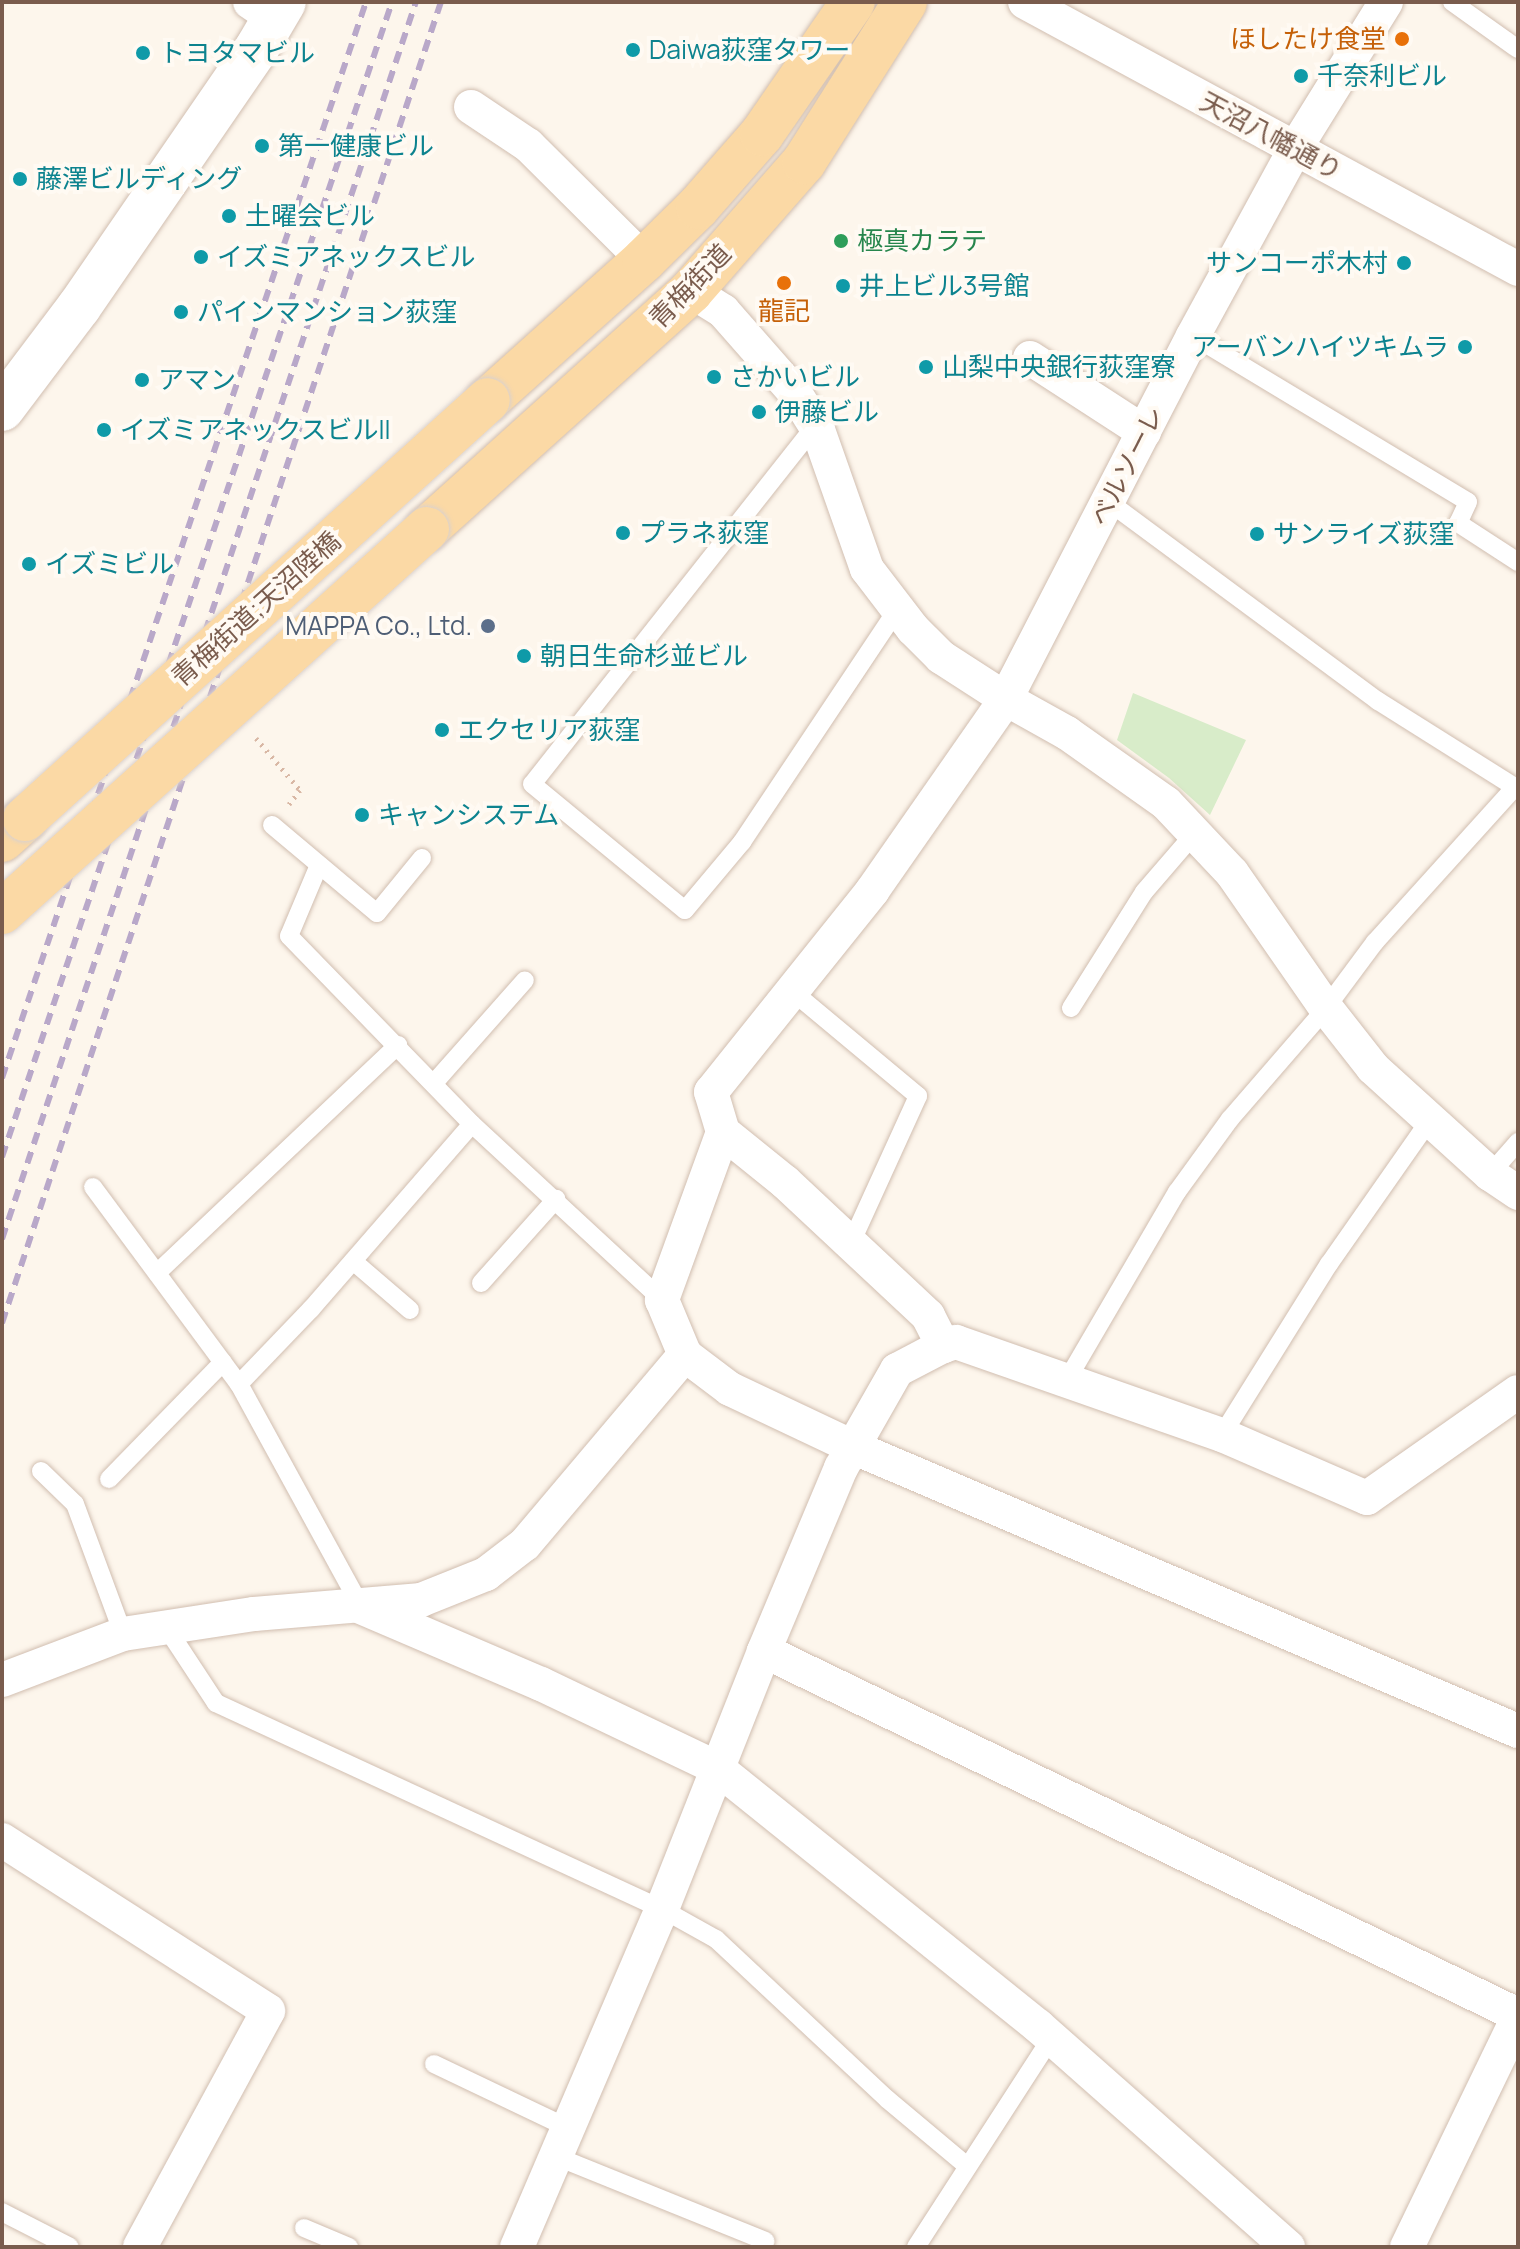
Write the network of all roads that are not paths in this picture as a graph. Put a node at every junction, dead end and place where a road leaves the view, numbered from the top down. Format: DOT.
graph roads {
  1 [pos="853,2"];
  2 [pos="905,2"];
  3 [pos="1025,2"];
  4 [pos="1386,2"];
  5 [pos="1452,2"];
  6 [pos="270,8"];
  7 [pos="1518,49"];
  8 [pos="484,124"];
  9 [pos="1295,149"];
  10 [pos="644,260"];
  11 [pos="1518,269"];
  12 [pos="691,291"];
  13 [pos="1193,336"];
  14 [pos="1030,358"];
  15 [pos="488,400"];
  16 [pos="2,409"];
  17 [pos="815,426"];
  18 [pos="1144,432"];
  19 [pos="1109,502"];
  20 [pos="427,529"];
  21 [pos="1518,562"];
  22 [pos="897,610"];
  23 [pos="1006,699"];
  24 [pos="1517,788"];
  25 [pos="272,825"];
  26 [pos="14,830"];
  27 [pos="1195,833"];
  28 [pos="422,858"];
  29 [pos="319,865"];
  30 [pos="2,912"];
  31 [pos="525,980"];
  32 [pos="792,991"];
  33 [pos="1071,1008"];
  34 [pos="1326,1008"];
  35 [pos="398,1045"];
  36 [pos="434,1083"];
  37 [pos="1430,1120"];
  38 [pos="472,1124"];
  39 [pos="723,1132"];
  40 [pos="1518,1142"];
  41 [pos="1490,1174"];
  42 [pos="93,1187"];
  43 [pos="1518,1193"];
  44 [pos="556,1199"];
  45 [pos="851,1243"];
  46 [pos="353,1261"];
  47 [pos="157,1273"];
  48 [pos="481,1283"];
  49 [pos="662,1300"];
  50 [pos="410,1310"];
  51 [pos="943,1346"];
  52 [pos="685,1355"];
  53 [pos="223,1362"];
  54 [pos="1067,1380"];
  55 [pos="239,1384"];
  56 [pos="1518,1392"];
  57 [pos="1222,1435"];
  58 [pos="855,1448"];
  59 [pos="41,1471"];
  60 [pos="109,1479"];
  61 [pos="361,1607"];
  62 [pos="166,1627"];
  63 [pos="123,1634"];
  64 [pos="764,1651"];
  65 [pos="2,1680"];
  66 [pos="1518,1731"];
  67 [pos="717,1768"];
  68 [pos="2,1840"];
  69 [pos="662,1909"];
  70 [pos="1518,2016"];
  71 [pos="1051,2038"];
  72 [pos="434,2064"];
  73 [pos="562,2142"];
  74 [pos="966,2165"];
  75 [pos="2,2212"];
  76 [pos="304,2228"];
  77 [pos="765,2241"];
  78 [pos="1270,2241"];
  79 [pos="70,2247"];
  80 [pos="140,2247"];
  81 [pos="349,2247"];
  82 [pos="517,2247"];
  83 [pos="916,2247"];
  84 [pos="1407,2247"];
  1 -- 10 [label="main road, 青梅街道"];
  2 -- 12 [label="main road, 青梅街道"];
  3 -- 9 [label="street, 天沼八幡通り"];
  4 -- 9 [label="street, ベルソーレ"];
  5 -- 7 [label="lane"];
  6 -- 16 [label="street"];
  8 -- 10 [label="street"];
  9 -- 11 [label="street, 天沼八幡通り"];
  9 -- 13 [label="street, ベルソーレ"];
  10 -- 15 [label="main road, 青梅街道"];
  12 -- 17 [label="street"];
  12 -- 20 [label="main road, 青梅街道"];
  13 -- 18 [label="street, ベルソーレ"];
  13 -- 21 [label="lane"];
  14 -- 18 [label="street"];
  15 -- 26 [label="main road, 青梅街道;天沼陸橋, bridge"];
  17 -- 22 [label="street"];
  17 -- 22 [label="lane"];
  18 -- 19 [label="street, ベルソーレ"];
  19 -- 23 [label="street, ベルソーレ"];
  19 -- 24 [label="lane"];
  20 -- 30 [label="main road, 青梅街道;天沼陸橋, bridge"];
  22 -- 23 [label="street"];
  23 -- 27 [label="street"];
  23 -- 32 [label="street, ベルソーレ"];
  24 -- 34 [label="lane"];
  25 -- 29 [label="lane"];
  27 -- 33 [label="lane"];
  27 -- 34 [label="street"];
  28 -- 29 [label="lane"];
  29 -- 35 [label="lane"];
  31 -- 36 [label="lane"];
  32 -- 39 [label="street, ベルソーレ"];
  32 -- 45 [label="lane"];
  34 -- 37 [label="street"];
  34 -- 54 [label="lane"];
  35 -- 36 [label="lane"];
  35 -- 47 [label="lane"];
  36 -- 38 [label="lane"];
  37 -- 41 [label="street"];
  37 -- 57 [label="lane"];
  38 -- 44 [label="lane"];
  38 -- 46 [label="lane"];
  39 -- 45 [label="street"];
  39 -- 49 [label="street"];
  40 -- 41 [label="lane"];
  41 -- 43 [label="street"];
  42 -- 47 [label="lane"];
  44 -- 48 [label="lane"];
  44 -- 49 [label="lane"];
  45 -- 51 [label="street"];
  46 -- 50 [label="lane"];
  46 -- 55 [label="lane"];
  47 -- 53 [label="lane"];
  49 -- 52 [label="street"];
  51 -- 54 [label="street"];
  51 -- 58 [label="street"];
  52 -- 58 [label="street"];
  52 -- 61 [label="street"];
  53 -- 55 [label="lane"];
  53 -- 60 [label="lane"];
  54 -- 57 [label="street"];
  55 -- 61 [label="lane"];
  56 -- 57 [label="street"];
  58 -- 64 [label="street"];
  58 -- 66 [label="street"];
  59 -- 63 [label="lane"];
  61 -- 62 [label="street"];
  61 -- 67 [label="street"];
  62 -- 63 [label="street"];
  62 -- 69 [label="lane"];
  63 -- 65 [label="street"];
  64 -- 67 [label="street"];
  64 -- 70 [label="street"];
  67 -- 69 [label="street"];
  67 -- 71 [label="street"];
  68 -- 80 [label="street"];
  69 -- 73 [label="street"];
  69 -- 74 [label="lane"];
  70 -- 84 [label="street"];
  71 -- 74 [label="lane"];
  71 -- 78 [label="street"];
  72 -- 73 [label="lane"];
  73 -- 77 [label="lane"];
  73 -- 82 [label="street"];
  74 -- 83 [label="lane"];
  75 -- 79 [label="lane"];
  76 -- 81 [label="lane"];
}
